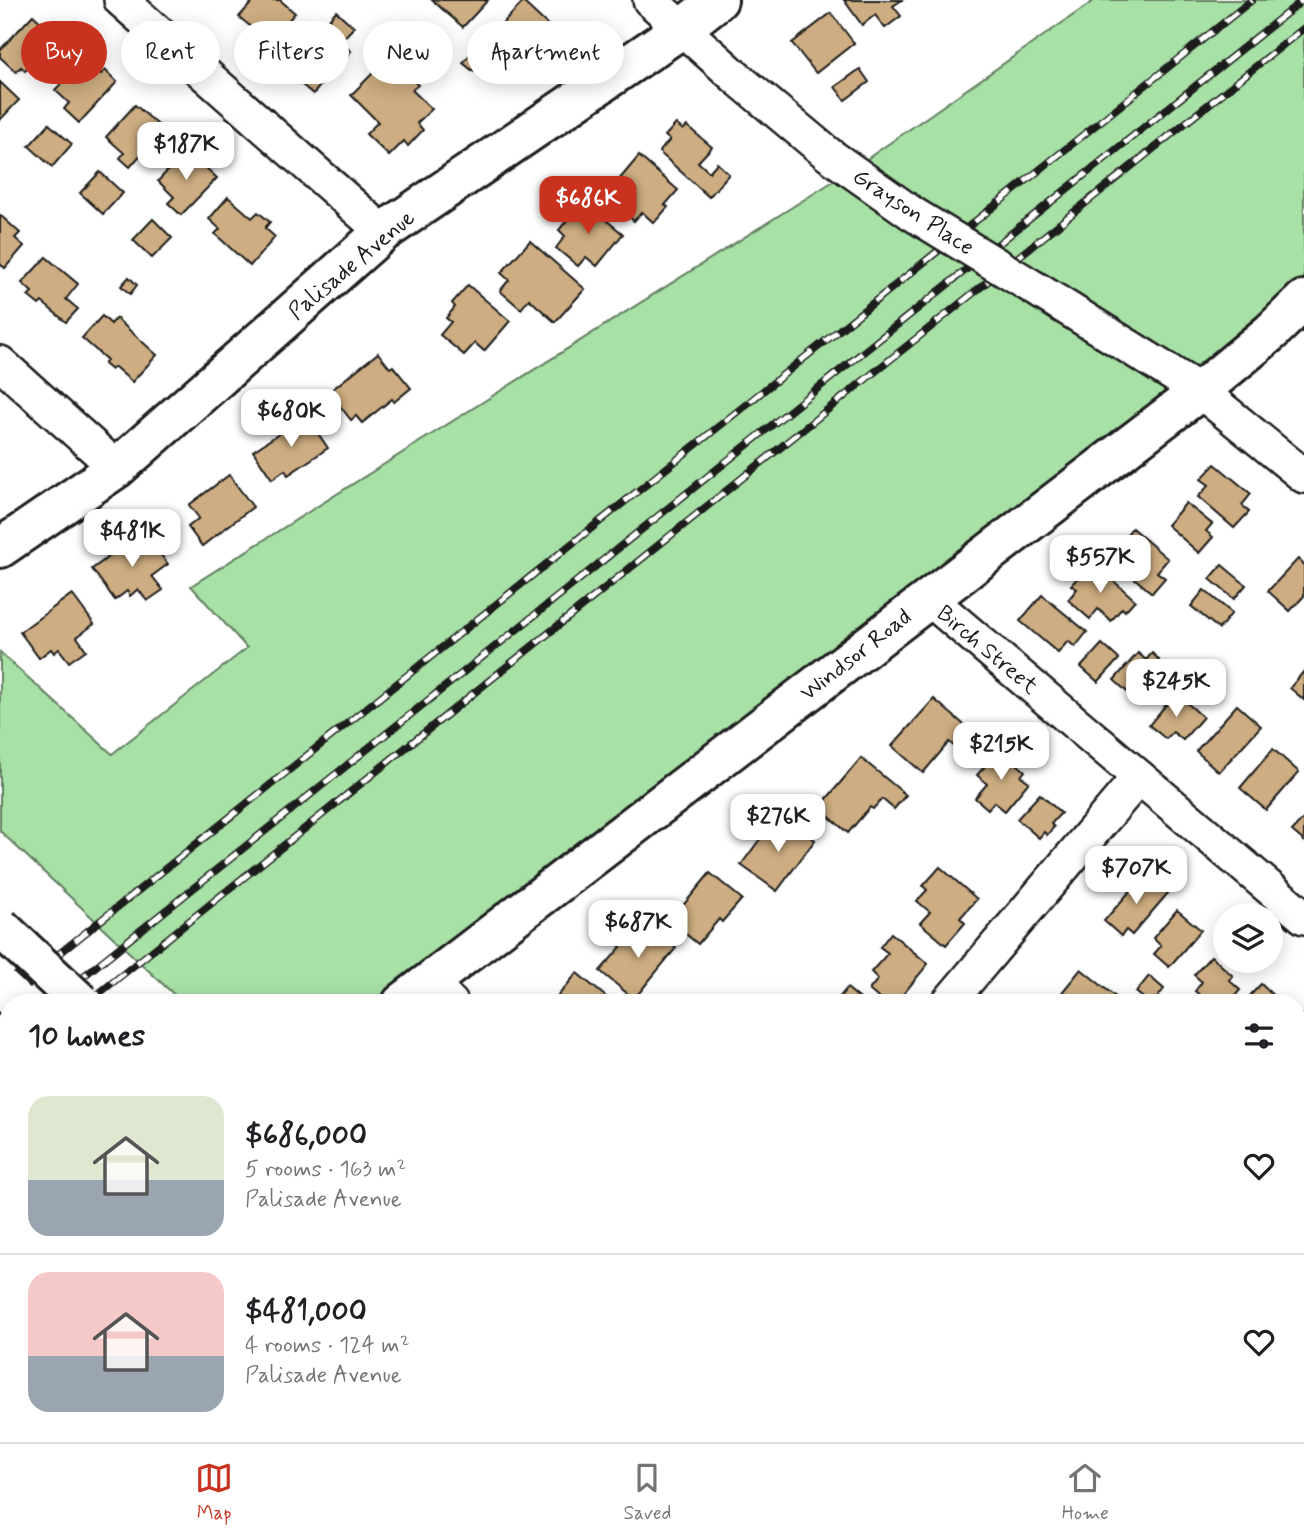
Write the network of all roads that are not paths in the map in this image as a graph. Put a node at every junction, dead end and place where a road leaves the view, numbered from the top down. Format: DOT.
graph roads {
  1 [pos="121,0"];
  2 [pos="650,0"];
  3 [pos="718,0"];
  4 [pos="681,29"];
  5 [pos="383,232"];
  6 [pos="1304,300"];
  7 [pos="0,363"];
  8 [pos="1200,391"];
  9 [pos="117,468"];
  10 [pos="1304,476"];
  11 [pos="0,548"];
  12 [pos="928,598"];
  13 [pos="1139,778"];
  14 [pos="1304,918"];
  15 [pos="0,927"];
  16 [pos="71,994"];
  17 [pos="430,994"];
  18 [pos="956,994"];
  1 -- 5 [label="street"];
  2 -- 4 [label="street, Grayson Place"];
  3 -- 4 [label="main road, Palisade Avenue"];
  4 -- 5 [label="main road, Palisade Avenue"];
  4 -- 8 [label="street, Grayson Place, bridge"];
  5 -- 9 [label="main road, Palisade Avenue"];
  6 -- 8 [label="main road, Windsor Road"];
  7 -- 9 [label="street"];
  8 -- 10 [label="street, Grayson Place"];
  8 -- 12 [label="main road, Windsor Road"];
  9 -- 11 [label="main road, Palisade Avenue"];
  12 -- 13 [label="street, Birch Street"];
  12 -- 17 [label="main road, Windsor Road"];
  13 -- 14 [label="street, Birch Street"];
  13 -- 18 [label="street"];
  15 -- 16 [label="main road, bridge"];
}
